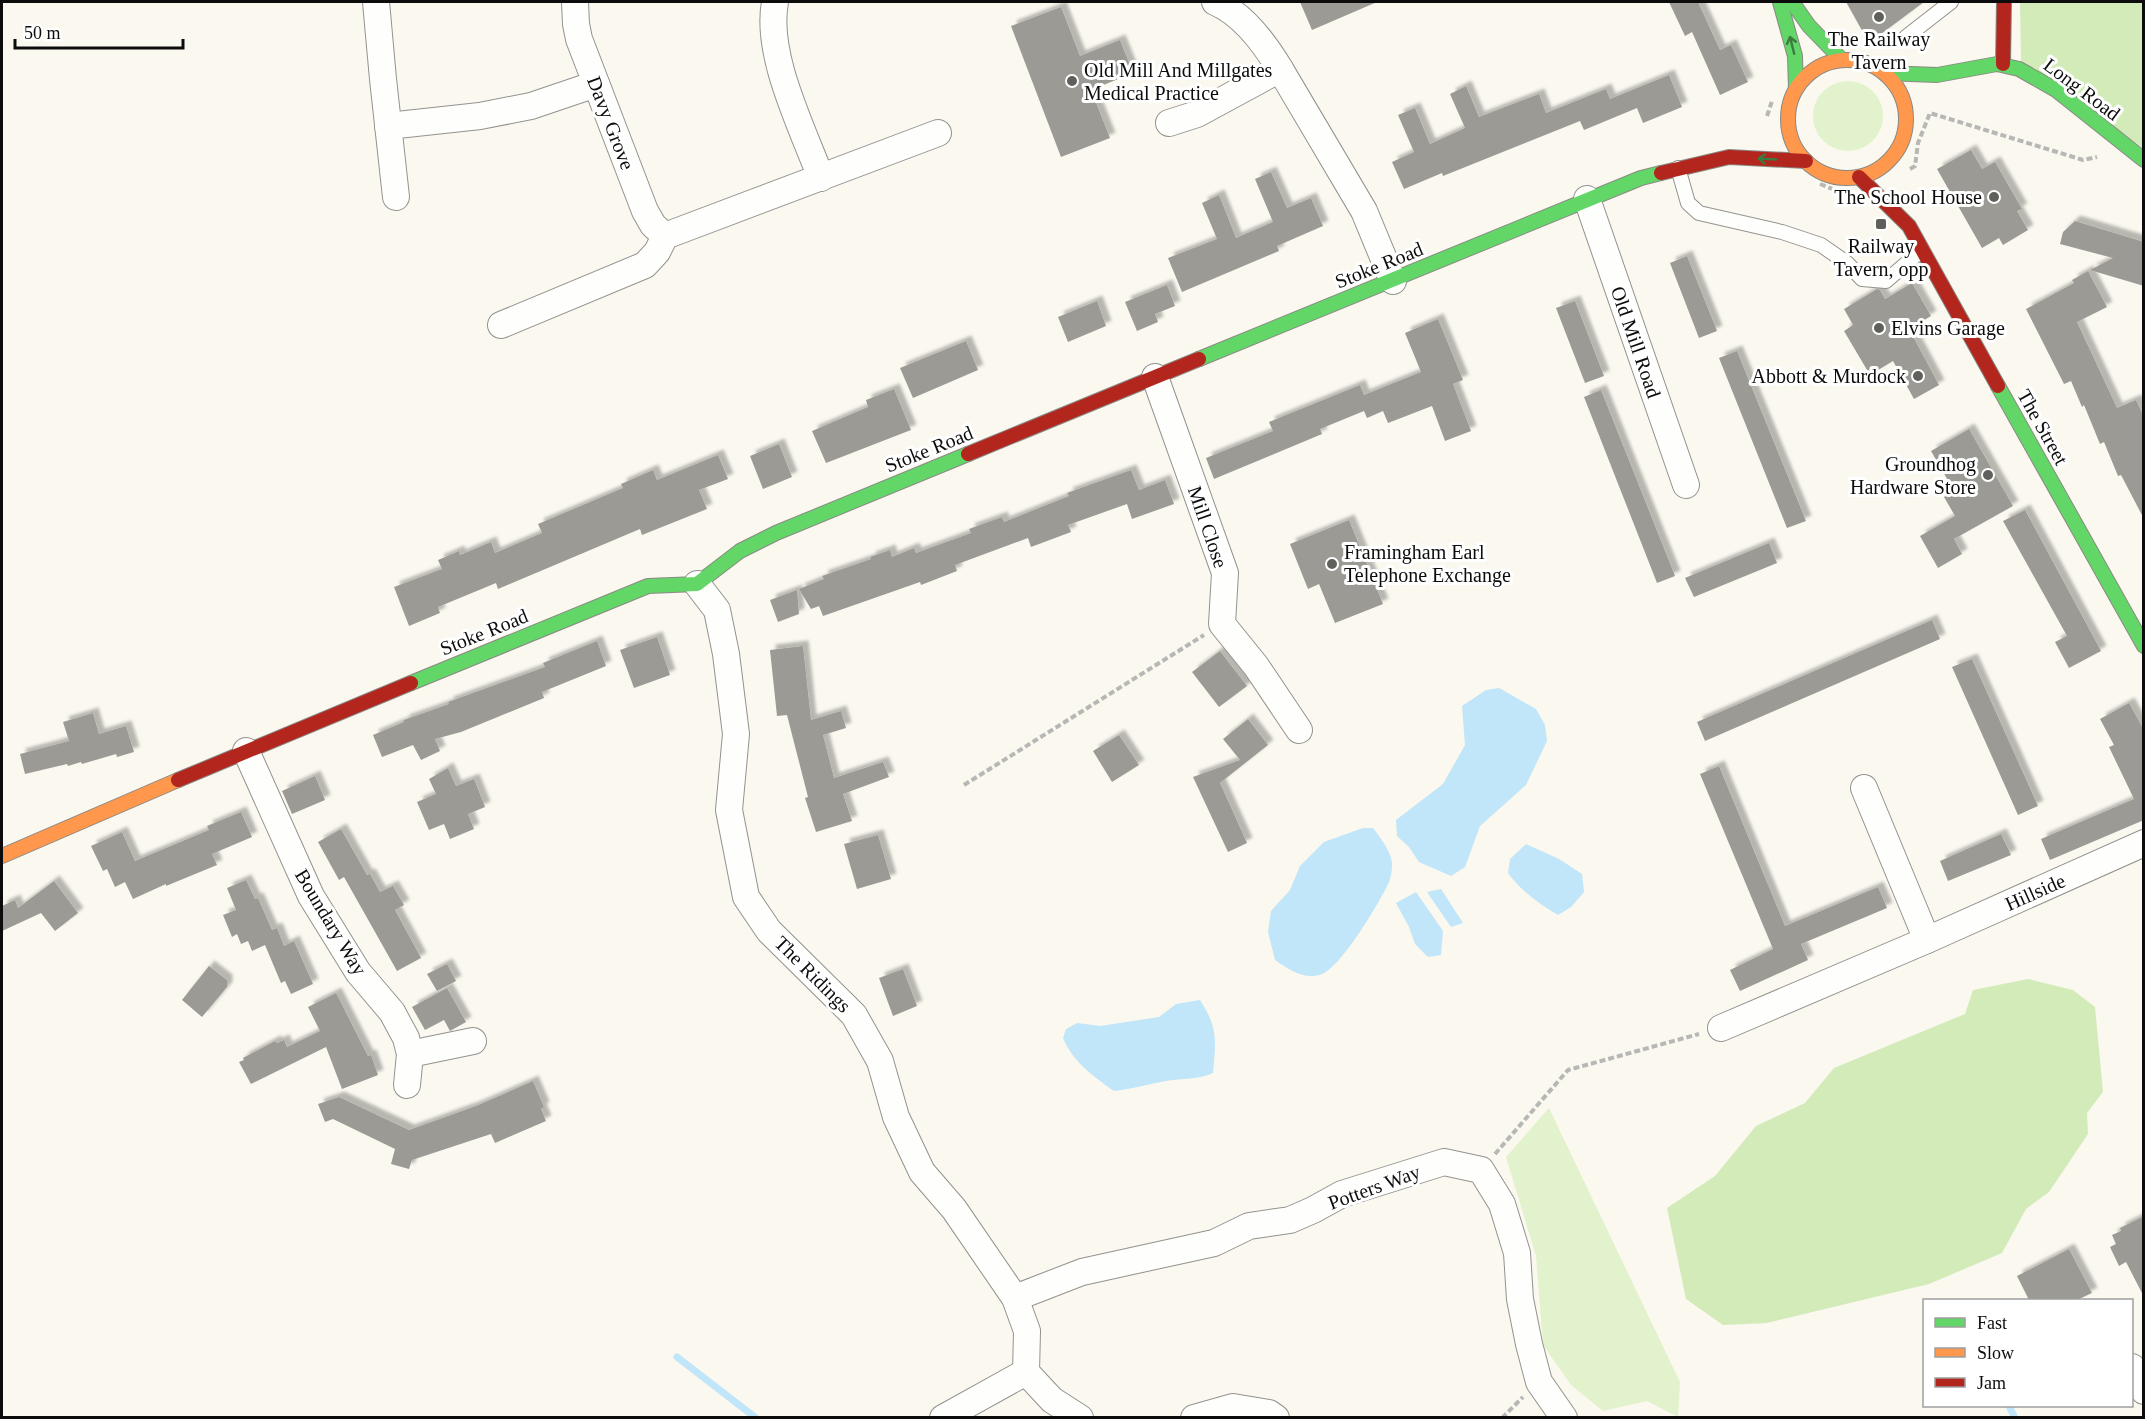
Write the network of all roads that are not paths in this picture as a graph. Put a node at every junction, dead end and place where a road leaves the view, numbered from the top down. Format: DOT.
graph roads {
  1 [pos="376,2"];
  2 [pos="575,2"];
  3 [pos="775,2"];
  4 [pos="1215,2"];
  5 [pos="1780,2"];
  6 [pos="1792,2"];
  7 [pos="1951,2"];
  8 [pos="2004,2"];
  9 [pos="1906,37"];
  10 [pos="1842,60"];
  11 [pos="2003,64"];
  12 [pos="1280,69"];
  13 [pos="1884,73"];
  14 [pos="1954,73"];
  15 [pos="596,84"];
  16 [pos="1939,87"];
  17 [pos="1796,89"];
  18 [pos="1918,108"];
  19 [pos="1788,121"];
  20 [pos="1169,123"];
  21 [pos="1906,124"];
  22 [pos="388,126"];
  23 [pos="938,133"];
  24 [pos="1772,133"];
  25 [pos="1755,143"];
  26 [pos="1895,155"];
  27 [pos="1729,157"];
  28 [pos="2144,160"];
  29 [pos="1806,162"];
  30 [pos="1678,168"];
  31 [pos="1904,170"];
  32 [pos="821,177"];
  33 [pos="1860,177"];
  34 [pos="396,197"];
  35 [pos="1587,199"];
  36 [pos="1905,205"];
  37 [pos="1909,226"];
  38 [pos="665,237"];
  39 [pos="1922,250"];
  40 [pos="1393,281"];
  41 [pos="501,325"];
  42 [pos="1155,377"];
  43 [pos="1686,485"];
  44 [pos="697,584"];
  45 [pos="2144,646"];
  46 [pos="1299,730"];
  47 [pos="246,752"];
  48 [pos="1864,788"];
  49 [pos="2144,843"];
  50 [pos="2,856"];
  51 [pos="1927,940"];
  52 [pos="1721,1028"];
  53 [pos="473,1041"];
  54 [pos="410,1054"];
  55 [pos="408,1085"];
  56 [pos="1015,1298"];
  57 [pos="2133,1369"];
  58 [pos="1026,1372"];
  59 [pos="2144,1391"];
  60 [pos="943,1418"];
  61 [pos="1080,1418"];
  62 [pos="1194,1418"];
  63 [pos="1276,1418"];
  64 [pos="1564,1418"];
  1 -- 22 [label="street"];
  2 -- 15 [label="street, Davy Grove"];
  3 -- 32 [label="street"];
  4 -- 12 [label="street"];
  17 -- 5 [label="street, one-way"];
  6 -- 10 [label="street"];
  7 -- 9 [label="lane"];
  8 -- 11 [label="street"];
  10 -- 13 [label="street"];
  10 -- 17 [label="street"];
  11 -- 14 [label="street, Long Road"];
  11 -- 28 [label="street, Long Road"];
  12 -- 20 [label="street"];
  12 -- 40 [label="street"];
  13 -- 14 [label="street, Long Road"];
  13 -- 21 [label="street"];
  14 -- 16 [label="street, Long Road"];
  15 -- 22 [label="street"];
  15 -- 38 [label="street, Davy Grove"];
  17 -- 19 [label="street"];
  18 -- 21 [label="street"];
  19 -- 24 [label="street"];
  19 -- 29 [label="street"];
  21 -- 26 [label="street"];
  22 -- 34 [label="street"];
  23 -- 32 [label="street"];
  25 -- 27 [label="street, Stoke Road"];
  26 -- 31 [label="street"];
  26 -- 33 [label="street"];
  29 -- 27 [label="street, Stoke Road, one-way"];
  27 -- 30 [label="street, Stoke Road"];
  29 -- 33 [label="street"];
  30 -- 35 [label="street, Stoke Road"];
  30 -- 39 [label="lane"];
  32 -- 38 [label="street"];
  33 -- 37 [label="street, The Street"];
  35 -- 40 [label="street, Stoke Road"];
  35 -- 43 [label="street, Old Mill Road"];
  36 -- 37 [label="street, The Street"];
  37 -- 39 [label="street, The Street"];
  38 -- 41 [label="street"];
  39 -- 45 [label="street, The Street"];
  40 -- 42 [label="street, Stoke Road"];
  42 -- 44 [label="street, Stoke Road"];
  42 -- 46 [label="street, Mill Close"];
  44 -- 47 [label="street, Stoke Road"];
  44 -- 56 [label="street, The Ridings"];
  47 -- 50 [label="street, Stoke Road"];
  47 -- 54 [label="street, Boundary Way"];
  48 -- 51 [label="street"];
  49 -- 51 [label="street, Hillside"];
  51 -- 52 [label="street, Hillside"];
  53 -- 54 [label="street"];
  54 -- 55 [label="street, Boundary Way"];
  56 -- 58 [label="street, The Ridings"];
  56 -- 64 [label="street, Potters Way"];
  57 -- 59 [label="street"];
  58 -- 60 [label="street"];
  58 -- 61 [label="street"];
  62 -- 63 [label="street"];
}
